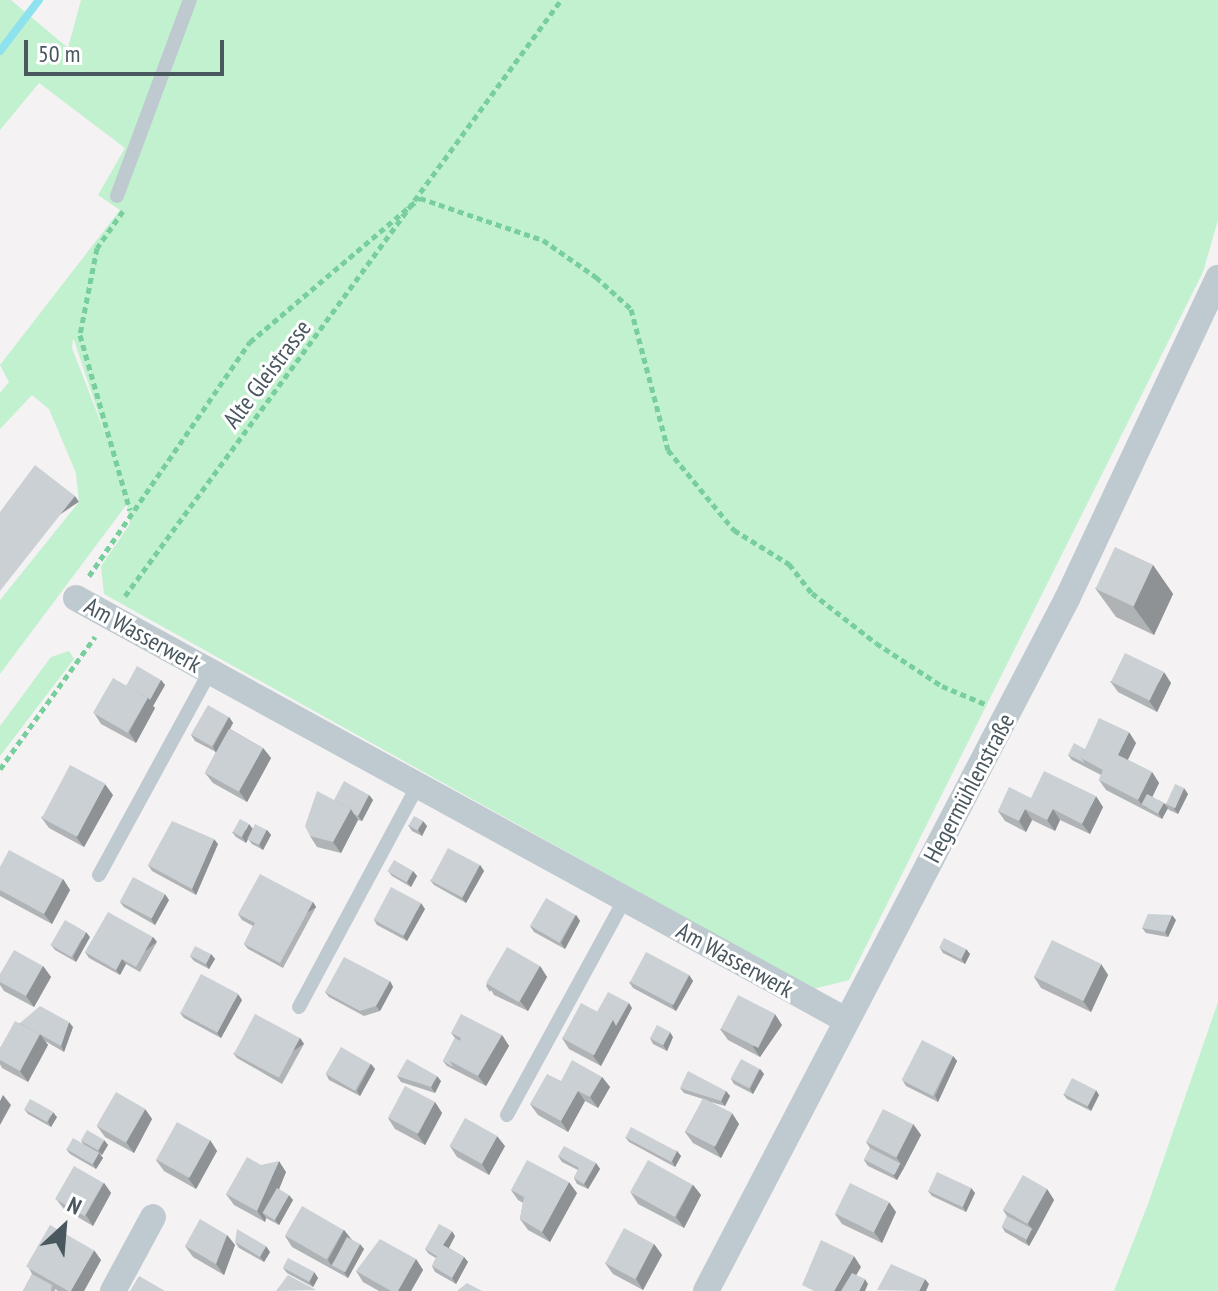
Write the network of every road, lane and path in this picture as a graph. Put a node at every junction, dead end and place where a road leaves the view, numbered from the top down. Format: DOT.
graph roads {
  1 [pos="190,0"];
  2 [pos="561,0"];
  3 [pos="117,196"];
  4 [pos="420,198"];
  5 [pos="1218,278"];
  6 [pos="129,511"];
  7 [pos="95,566"];
  8 [pos="76,598"];
  9 [pos="109,619"];
  10 [pos="209,673"];
  11 [pos="1008,713"];
  12 [pos="0,769"];
  13 [pos="417,787"];
  14 [pos="99,875"];
  15 [pos="625,899"];
  16 [pos="299,1007"];
  17 [pos="846,1020"];
  18 [pos="507,1115"];
  19 [pos="153,1217"];
  20 [pos="113,1291"];
  21 [pos="706,1291"];
  1 -- 3 [label="lane"];
  2 -- 4 [label="path, Alte Gleistrasse"];
  3 -- 6 [label="path"];
  4 -- 6 [label="path"];
  4 -- 9 [label="path, Alte Gleistrasse"];
  4 -- 11 [label="path"];
  5 -- 11 [label="street, Hegermühlenstraße"];
  6 -- 7 [label="path"];
  8 -- 9 [label="street, Am Wasserwerk"];
  9 -- 10 [label="street, Am Wasserwerk"];
  9 -- 12 [label="path, Alte Gleistrasse"];
  10 -- 13 [label="street, Am Wasserwerk"];
  10 -- 14 [label="lane, Am Wasserwerk"];
  11 -- 17 [label="street, Hegermühlenstraße"];
  13 -- 15 [label="street, Am Wasserwerk"];
  13 -- 16 [label="lane"];
  15 -- 17 [label="street, Am Wasserwerk"];
  15 -- 18 [label="lane"];
  17 -- 21 [label="street, Hegermühlenstraße"];
  19 -- 20 [label="street"];
}
